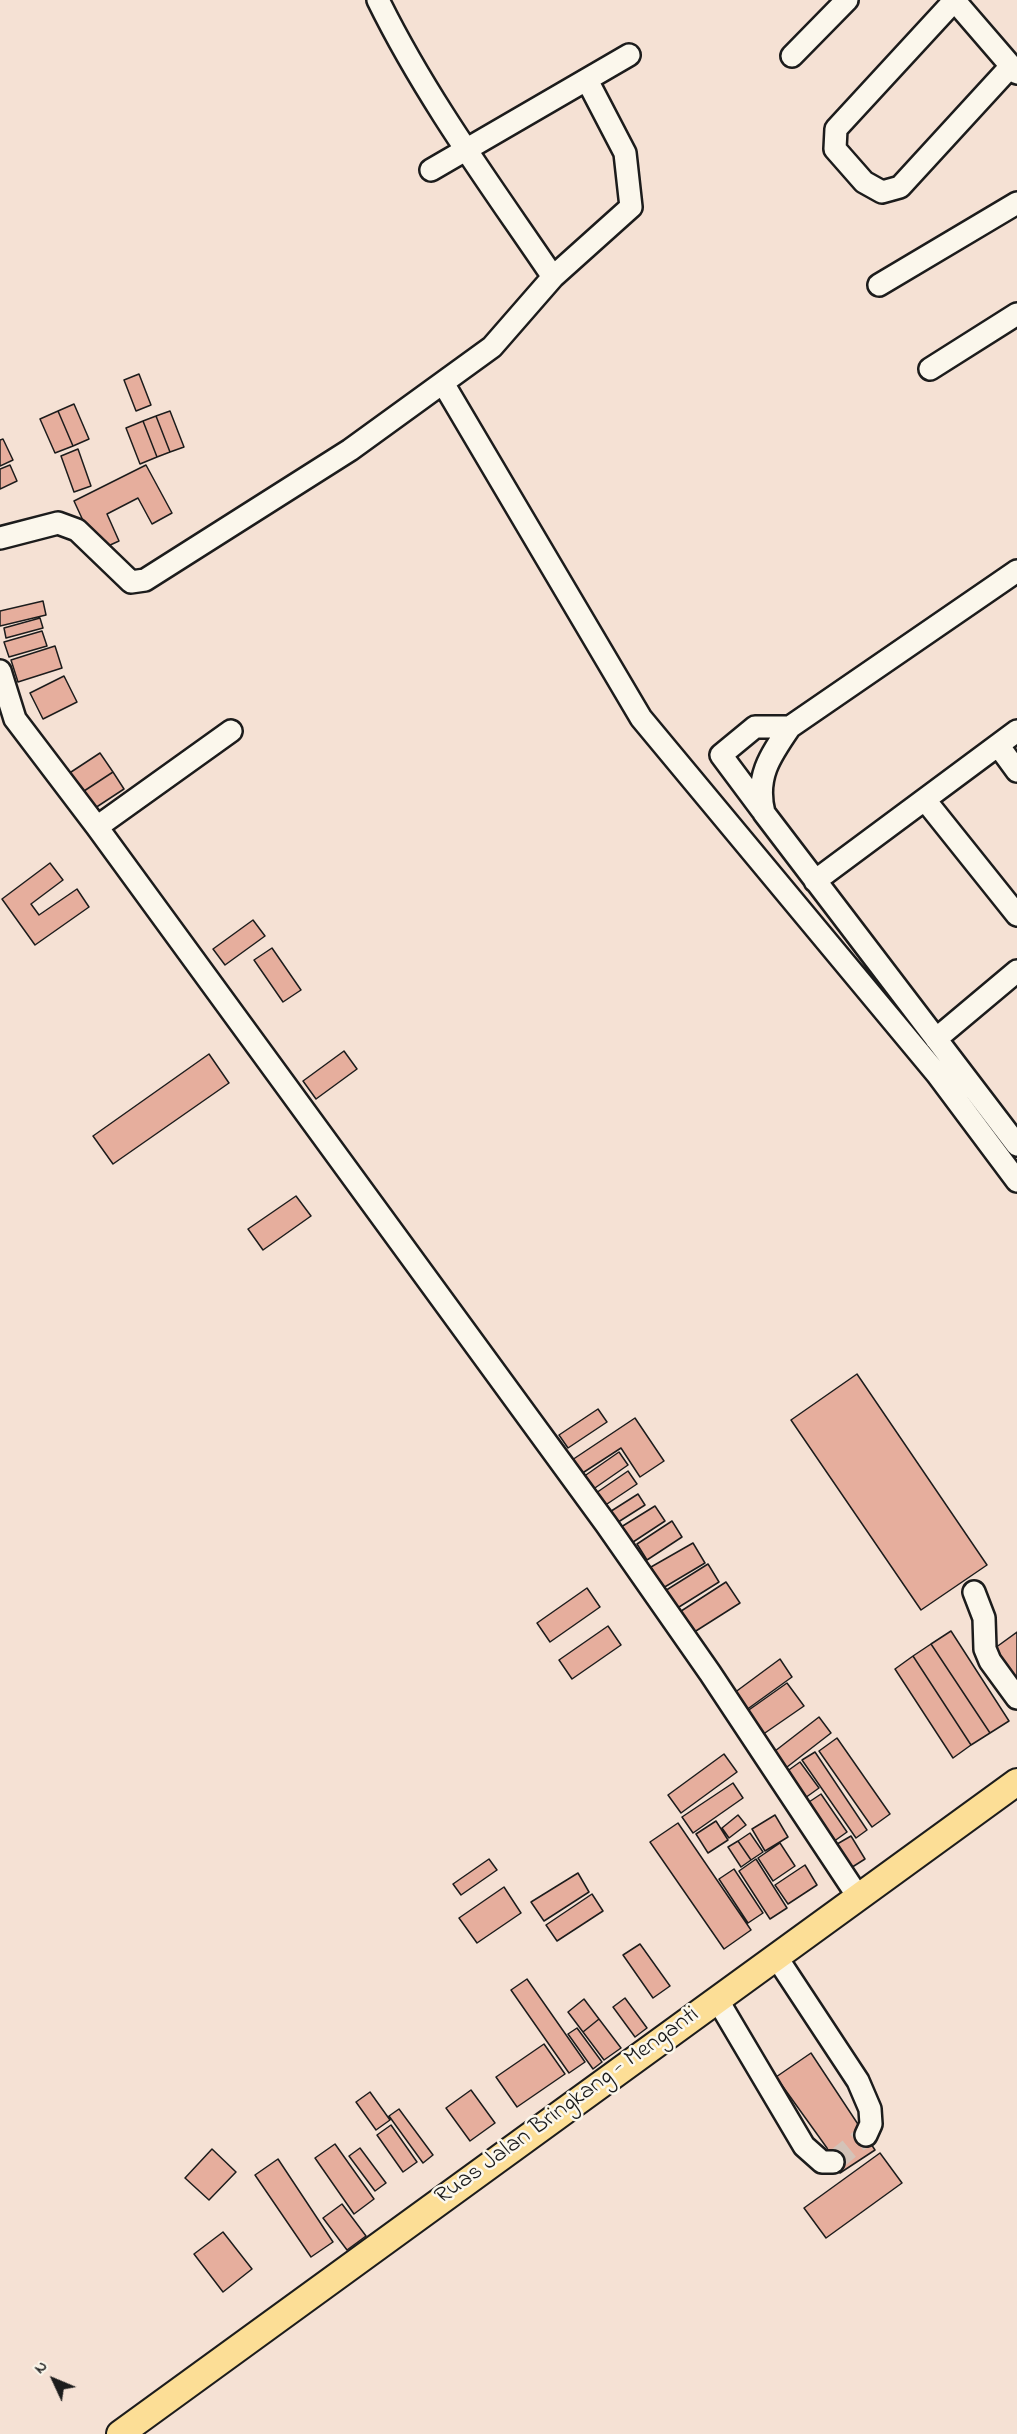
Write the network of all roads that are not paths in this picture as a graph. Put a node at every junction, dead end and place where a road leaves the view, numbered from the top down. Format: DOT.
graph roads {
  1 [pos="378,0"];
  2 [pos="847,0"];
  3 [pos="954,0"];
  4 [pos="629,55"];
  5 [pos="792,56"];
  6 [pos="1014,70"];
  7 [pos="587,80"];
  8 [pos="466,150"];
  9 [pos="431,170"];
  10 [pos="1017,203"];
  11 [pos="553,277"];
  12 [pos="879,285"];
  13 [pos="1017,315"];
  14 [pos="930,369"];
  15 [pos="442,382"];
  16 [pos="0,538"];
  17 [pos="1017,571"];
  18 [pos="0,671"];
  19 [pos="790,727"];
  20 [pos="231,731"];
  21 [pos="1017,731"];
  22 [pos="998,745"];
  23 [pos="1017,771"];
  24 [pos="925,800"];
  25 [pos="764,813"];
  26 [pos="97,827"];
  27 [pos="815,881"];
  28 [pos="1017,915"];
  29 [pos="1017,971"];
  30 [pos="936,1039"];
  31 [pos="1017,1145"];
  32 [pos="1017,1181"];
  33 [pos="974,1592"];
  34 [pos="1017,1698"];
  35 [pos="1017,1782"];
  36 [pos="858,1898"];
  37 [pos="777,1958"];
  38 [pos="717,1999"];
  39 [pos="866,2135"];
  40 [pos="833,2162"];
  41 [pos="120,2434"];
  1 -- 8 [label="street"];
  2 -- 5 [label="street"];
  3 -- 6 [label="street"];
  3 -- 6 [label="street"];
  4 -- 7 [label="street"];
  7 -- 8 [label="street"];
  7 -- 11 [label="street"];
  8 -- 9 [label="street"];
  8 -- 11 [label="street"];
  10 -- 12 [label="street"];
  11 -- 15 [label="street"];
  13 -- 14 [label="street"];
  15 -- 16 [label="street"];
  15 -- 32 [label="street"];
  17 -- 19 [label="street"];
  18 -- 26 [label="street"];
  19 -- 25 [label="street"];
  19 -- 25 [label="street"];
  20 -- 26 [label="street"];
  21 -- 22 [label="street"];
  22 -- 23 [label="street"];
  22 -- 24 [label="street"];
  24 -- 27 [label="street"];
  24 -- 28 [label="street"];
  25 -- 27 [label="street"];
  26 -- 36 [label="street"];
  27 -- 30 [label="street"];
  29 -- 30 [label="street"];
  30 -- 31 [label="street"];
  33 -- 34 [label="street"];
  35 -- 36 [label="main road, Ruas Jalan Bringkang - Menganti"];
  36 -- 37 [label="main road, Ruas Jalan Bringkang - Menganti"];
  37 -- 38 [label="main road, Ruas Jalan Bringkang - Menganti"];
  37 -- 39 [label="street"];
  38 -- 40 [label="street"];
  38 -- 41 [label="main road, Ruas Jalan Bringkang - Menganti"];
}
